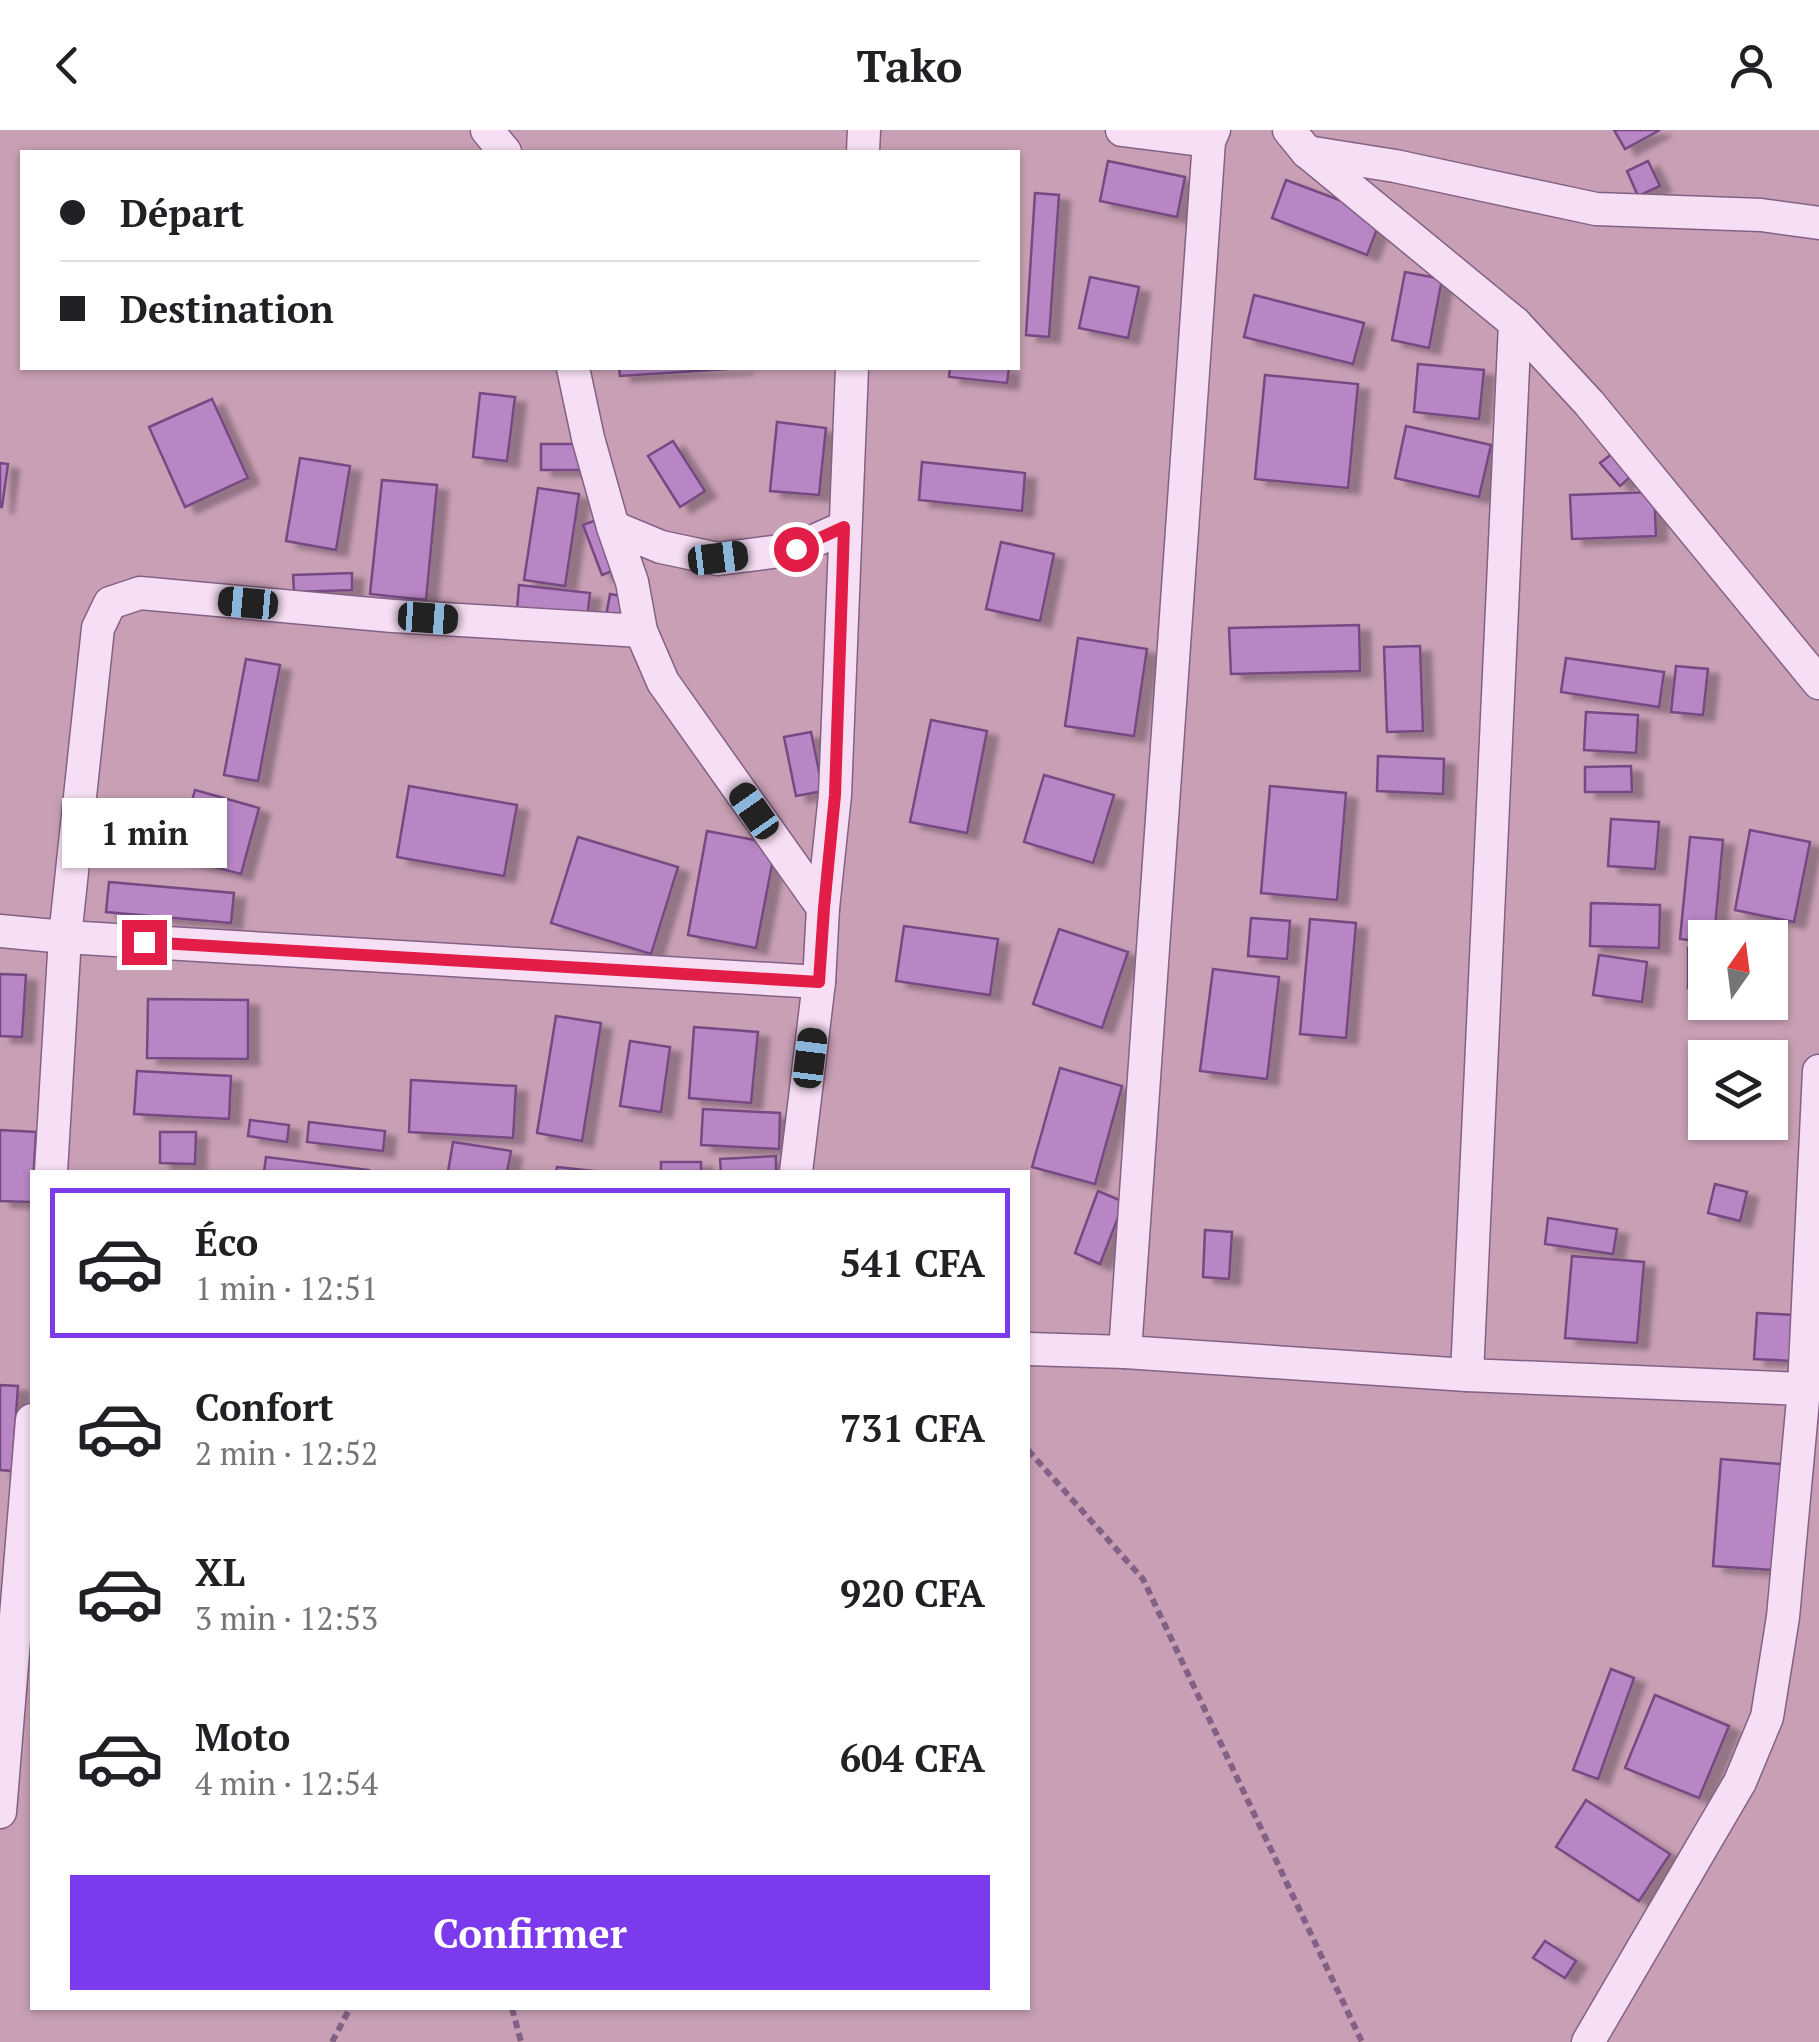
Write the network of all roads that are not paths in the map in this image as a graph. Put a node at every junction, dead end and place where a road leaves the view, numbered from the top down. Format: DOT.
graph roads {
  1 [pos="487,130"];
  2 [pos="1122,130"];
  3 [pos="1211,136"];
  4 [pos="1298,141"];
  5 [pos="503,150"];
  6 [pos="1819,223"];
  7 [pos="1515,323"];
  8 [pos="573,370"];
  9 [pos="852,370"];
  10 [pos="613,527"];
  11 [pos="844,527"];
  12 [pos="641,632"];
  13 [pos="1819,683"];
  14 [pos="824,908"];
  15 [pos="0,931"];
  16 [pos="64,938"];
  17 [pos="819,982"];
  18 [pos="1819,1071"];
  19 [pos="51,1170"];
  20 [pos="796,1170"];
  21 [pos="1030,1349"];
  22 [pos="1125,1352"];
  23 [pos="1467,1375"];
  24 [pos="1804,1389"];
  25 [pos="30,1444"];
  26 [pos="0,1812"];
  27 [pos="1588,2042"];
  1 -- 5 [label="street"];
  2 -- 3 [label="street"];
  3 -- 22 [label="street"];
  4 -- 6 [label="street"];
  4 -- 7 [label="street"];
  7 -- 13 [label="street"];
  7 -- 23 [label="street"];
  8 -- 10 [label="street"];
  9 -- 11 [label="street"];
  10 -- 11 [label="street"];
  10 -- 12 [label="street"];
  11 -- 14 [label="street"];
  12 -- 14 [label="street"];
  12 -- 16 [label="street"];
  14 -- 17 [label="street"];
  15 -- 16 [label="street"];
  16 -- 17 [label="street"];
  16 -- 19 [label="street"];
  17 -- 20 [label="street"];
  18 -- 24 [label="street"];
  21 -- 22 [label="street"];
  22 -- 23 [label="street"];
  23 -- 24 [label="street"];
  24 -- 27 [label="street"];
  25 -- 26 [label="street"];
}
